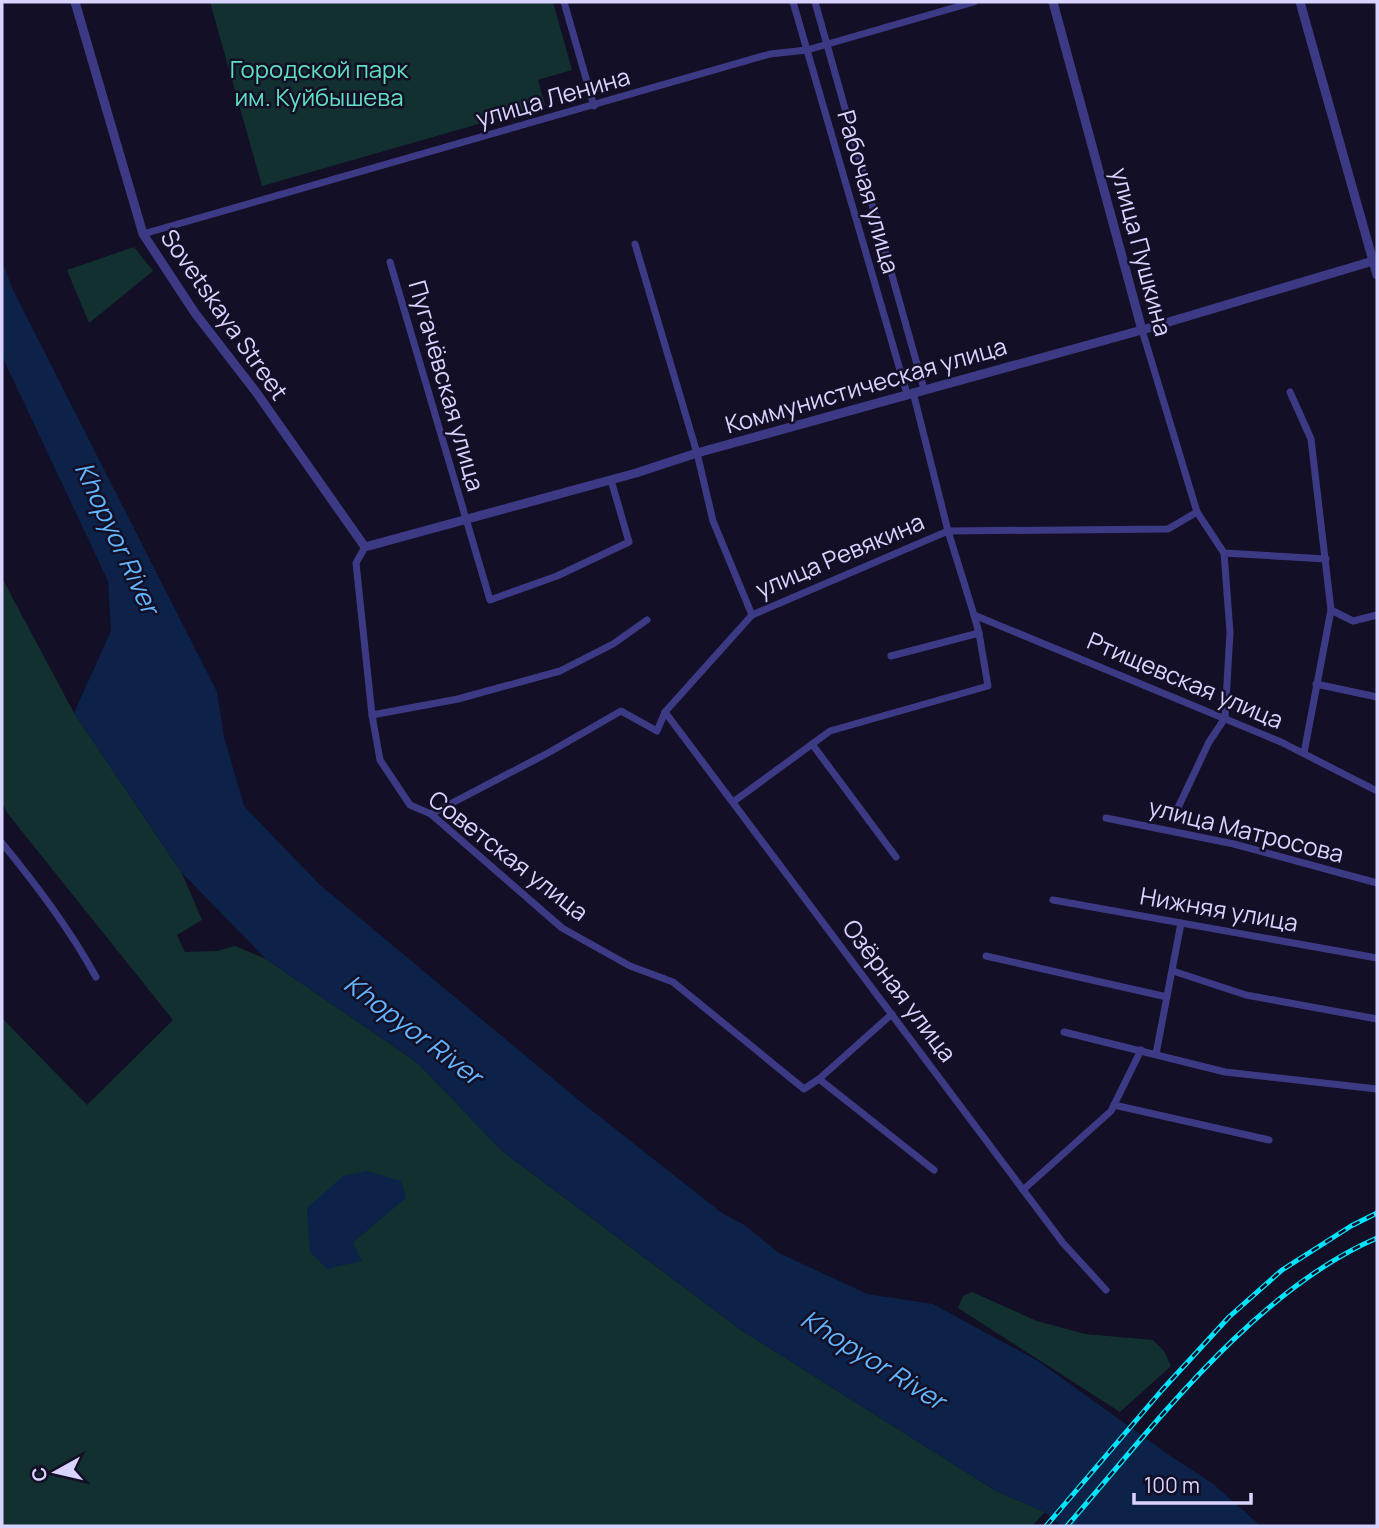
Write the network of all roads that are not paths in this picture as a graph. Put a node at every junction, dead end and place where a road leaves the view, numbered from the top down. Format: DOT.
graph roads {
  1 [pos="75,2"];
  2 [pos="564,2"];
  3 [pos="793,2"];
  4 [pos="814,2"];
  5 [pos="974,2"];
  6 [pos="1053,2"];
  7 [pos="1300,2"];
  8 [pos="827,44"];
  9 [pos="807,50"];
  10 [pos="594,106"];
  11 [pos="144,234"];
  12 [pos="635,244"];
  13 [pos="1375,261"];
  14 [pos="390,262"];
  15 [pos="1377,275"];
  16 [pos="1142,330"];
  17 [pos="924,389"];
  18 [pos="1290,392"];
  19 [pos="910,393"];
  20 [pos="697,453"];
  21 [pos="611,480"];
  22 [pos="1197,512"];
  23 [pos="465,520"];
  24 [pos="948,531"];
  25 [pos="365,547"];
  26 [pos="1224,553"];
  27 [pos="1326,559"];
  28 [pos="1331,610"];
  29 [pos="752,615"];
  30 [pos="974,615"];
  31 [pos="1377,615"];
  32 [pos="647,620"];
  33 [pos="979,633"];
  34 [pos="891,656"];
  35 [pos="1316,684"];
  36 [pos="1377,697"];
  37 [pos="665,712"];
  38 [pos="372,715"];
  39 [pos="1225,718"];
  40 [pos="813,744"];
  41 [pos="1304,753"];
  42 [pos="1377,791"];
  43 [pos="733,802"];
  44 [pos="431,814"];
  45 [pos="1175,814"];
  46 [pos="1106,818"];
  47 [pos="2,843"];
  48 [pos="896,858"];
  49 [pos="1377,883"];
  50 [pos="1053,900"];
  51 [pos="1181,923"];
  52 [pos="986,956"];
  53 [pos="1377,958"];
  54 [pos="1173,971"];
  55 [pos="96,976"];
  56 [pos="1167,997"];
  57 [pos="892,1014"];
  58 [pos="1377,1019"];
  59 [pos="1064,1032"];
  60 [pos="1141,1050"];
  61 [pos="1156,1054"];
  62 [pos="819,1079"];
  63 [pos="1377,1089"];
  64 [pos="1114,1105"];
  65 [pos="1269,1140"];
  66 [pos="934,1170"];
  67 [pos="1023,1191"];
  68 [pos="1106,1290"];
  1 -- 11 [label="street, Sovetskaya Street"];
  2 -- 10 [label="street"];
  3 -- 9 [label="street, Рабочая улица"];
  4 -- 8 [label="street, Рабочая улица"];
  5 -- 8 [label="street, улица Ленина"];
  6 -- 16 [label="street, улица Пушкина"];
  7 -- 13 [label="street"];
  8 -- 9 [label="street, улица Ленина"];
  8 -- 17 [label="street, Рабочая улица"];
  9 -- 10 [label="street, улица Ленина"];
  9 -- 19 [label="street, Рабочая улица"];
  10 -- 11 [label="street, улица Ленина"];
  11 -- 25 [label="street, Sovetskaya Street"];
  12 -- 20 [label="street"];
  13 -- 15 [label="street"];
  13 -- 16 [label="street, Коммунистическая улица"];
  14 -- 23 [label="street, Пугачёвская улица"];
  16 -- 17 [label="street, Коммунистическая улица"];
  16 -- 22 [label="street, улица Пушкина"];
  17 -- 19 [label="street, Коммунистическая улица"];
  18 -- 27 [label="street"];
  19 -- 20 [label="street, Коммунистическая улица"];
  19 -- 24 [label="street"];
  20 -- 21 [label="street, Коммунистическая улица"];
  20 -- 29 [label="street"];
  21 -- 23 [label="street, Коммунистическая улица"];
  21 -- 23 [label="street, Пугачёвская улица"];
  22 -- 24 [label="street, улица Ревякина"];
  22 -- 26 [label="street"];
  23 -- 25 [label="street, Коммунистическая улица"];
  24 -- 29 [label="street, улица Ревякина"];
  24 -- 30 [label="street"];
  25 -- 38 [label="street, Советская улица"];
  26 -- 27 [label="street"];
  26 -- 39 [label="street"];
  27 -- 28 [label="street"];
  28 -- 31 [label="street"];
  28 -- 35 [label="street"];
  29 -- 37 [label="street, улица Ревякина"];
  30 -- 33 [label="street"];
  30 -- 39 [label="street, Ртищевская улица"];
  32 -- 38 [label="street"];
  33 -- 34 [label="street"];
  33 -- 40 [label="street"];
  35 -- 36 [label="street"];
  35 -- 41 [label="street"];
  37 -- 43 [label="street, Озёрная улица"];
  37 -- 44 [label="street, улица Ревякина"];
  38 -- 44 [label="street, Советская улица"];
  39 -- 41 [label="street, Ртищевская улица"];
  39 -- 45 [label="street"];
  40 -- 43 [label="street"];
  40 -- 48 [label="street"];
  41 -- 42 [label="street, Ртищевская улица"];
  43 -- 57 [label="street, Озёрная улица"];
  44 -- 62 [label="street, Советская улица"];
  46 -- 49 [label="street, улица Матросова"];
  47 -- 55 [label="street"];
  50 -- 51 [label="street, Нижняя улица"];
  51 -- 53 [label="street, Нижняя улица"];
  51 -- 54 [label="street"];
  52 -- 56 [label="street"];
  54 -- 56 [label="street"];
  54 -- 58 [label="street"];
  56 -- 61 [label="street"];
  57 -- 62 [label="street"];
  57 -- 67 [label="street, Озёрная улица"];
  59 -- 60 [label="street"];
  60 -- 61 [label="street"];
  60 -- 64 [label="street"];
  61 -- 63 [label="street"];
  62 -- 66 [label="street"];
  64 -- 65 [label="street"];
  64 -- 67 [label="street"];
  67 -- 68 [label="street, Озёрная улица"];
}
